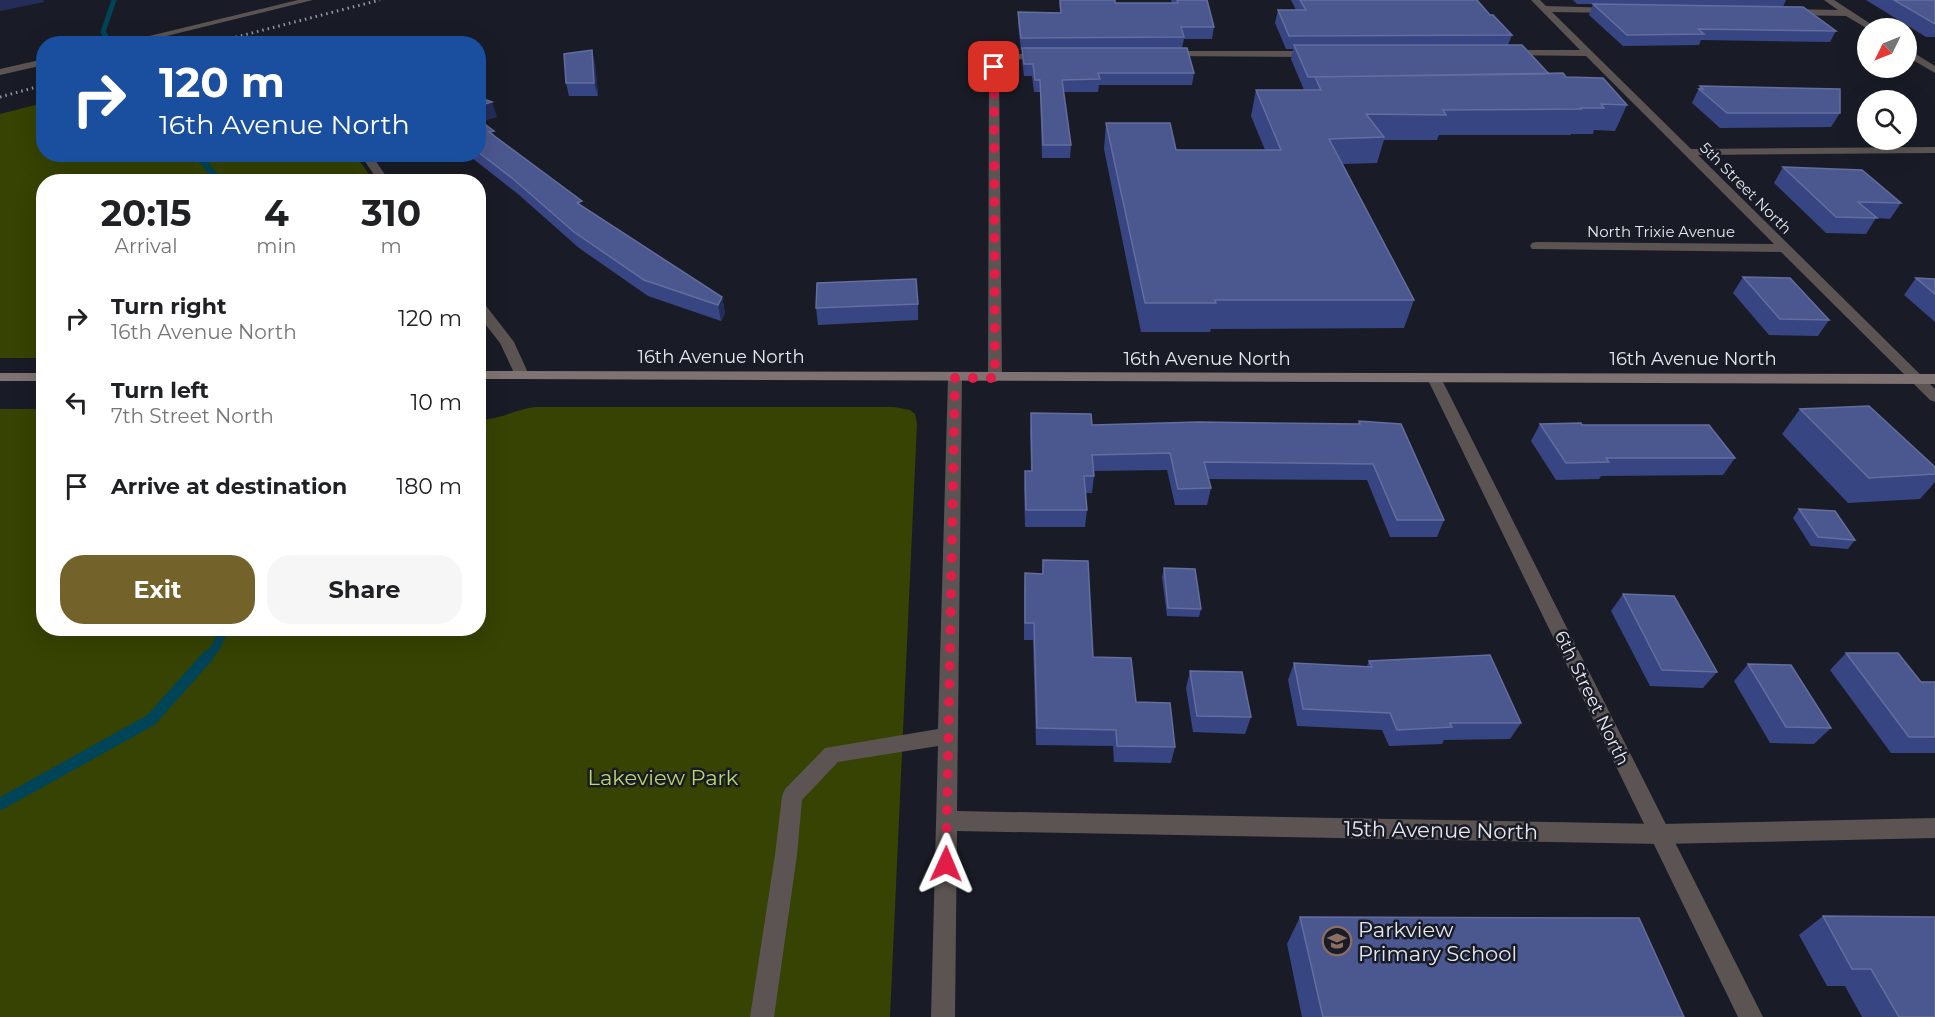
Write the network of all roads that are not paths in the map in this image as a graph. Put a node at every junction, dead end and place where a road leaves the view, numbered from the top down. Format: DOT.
graph roads {
  1 [pos="309,0"];
  2 [pos="1536,0"];
  3 [pos="1828,0"];
  4 [pos="1545,9"];
  5 [pos="1626,10"];
  6 [pos="1778,12"];
  7 [pos="1848,13"];
  8 [pos="1857,19"];
  9 [pos="154,36"];
  10 [pos="1494,53"];
  11 [pos="1588,53"];
  12 [pos="1057,54"];
  13 [pos="1151,54"];
  14 [pos="1329,54"];
  15 [pos="1917,58"];
  16 [pos="36,64"];
  17 [pos="1935,70"];
  18 [pos="0,72"];
  19 [pos="1935,150"];
  20 [pos="1688,152"];
  21 [pos="1536,246"];
  22 [pos="1785,248"];
  23 [pos="486,315"];
  24 [pos="486,375"];
  25 [pos="522,375"];
  26 [pos="0,377"];
  27 [pos="36,377"];
  28 [pos="955,378"];
  29 [pos="995,378"];
  30 [pos="1434,378"];
  31 [pos="1917,379"];
  32 [pos="1935,379"];
  33 [pos="1935,397"];
  34 [pos="948,736"];
  35 [pos="947,821"];
  36 [pos="1935,828"];
  37 [pos="1660,834"];
  38 [pos="762,1017"];
  39 [pos="943,1017"];
  40 [pos="1751,1017"];
  1 -- 9 [label="street"];
  2 -- 4 [label="street, 5th Street North"];
  3 -- 7 [label="street"];
  4 -- 5 [label="street"];
  4 -- 11 [label="street, 5th Street North"];
  6 -- 7 [label="street"];
  7 -- 8 [label="street"];
  10 -- 11 [label="street"];
  11 -- 20 [label="street, 5th Street North"];
  12 -- 29 [label="street"];
  13 -- 14 [label="street"];
  15 -- 17 [label="street"];
  16 -- 18 [label="street"];
  19 -- 20 [label="street"];
  20 -- 22 [label="street, 5th Street North"];
  21 -- 22 [label="street, North Trixie Avenue"];
  22 -- 31 [label="street, 5th Street North"];
  23 -- 25 [label="street"];
  24 -- 25 [label="main road, 16th Avenue North"];
  25 -- 28 [label="main road, 16th Avenue North"];
  26 -- 27 [label="main road"];
  28 -- 29 [label="main road, 16th Avenue North"];
  28 -- 34 [label="street"];
  29 -- 30 [label="main road, 16th Avenue North"];
  30 -- 31 [label="main road, 16th Avenue North"];
  30 -- 37 [label="street, 6th Street North"];
  31 -- 32 [label="main road, 16th Avenue North"];
  31 -- 33 [label="street, 5th Street North"];
  34 -- 35 [label="street"];
  34 -- 38 [label="street"];
  35 -- 37 [label="street, 15th Avenue North"];
  35 -- 39 [label="street"];
  36 -- 37 [label="street, 15th Avenue North"];
  37 -- 40 [label="street, 6th Street North"];
}
